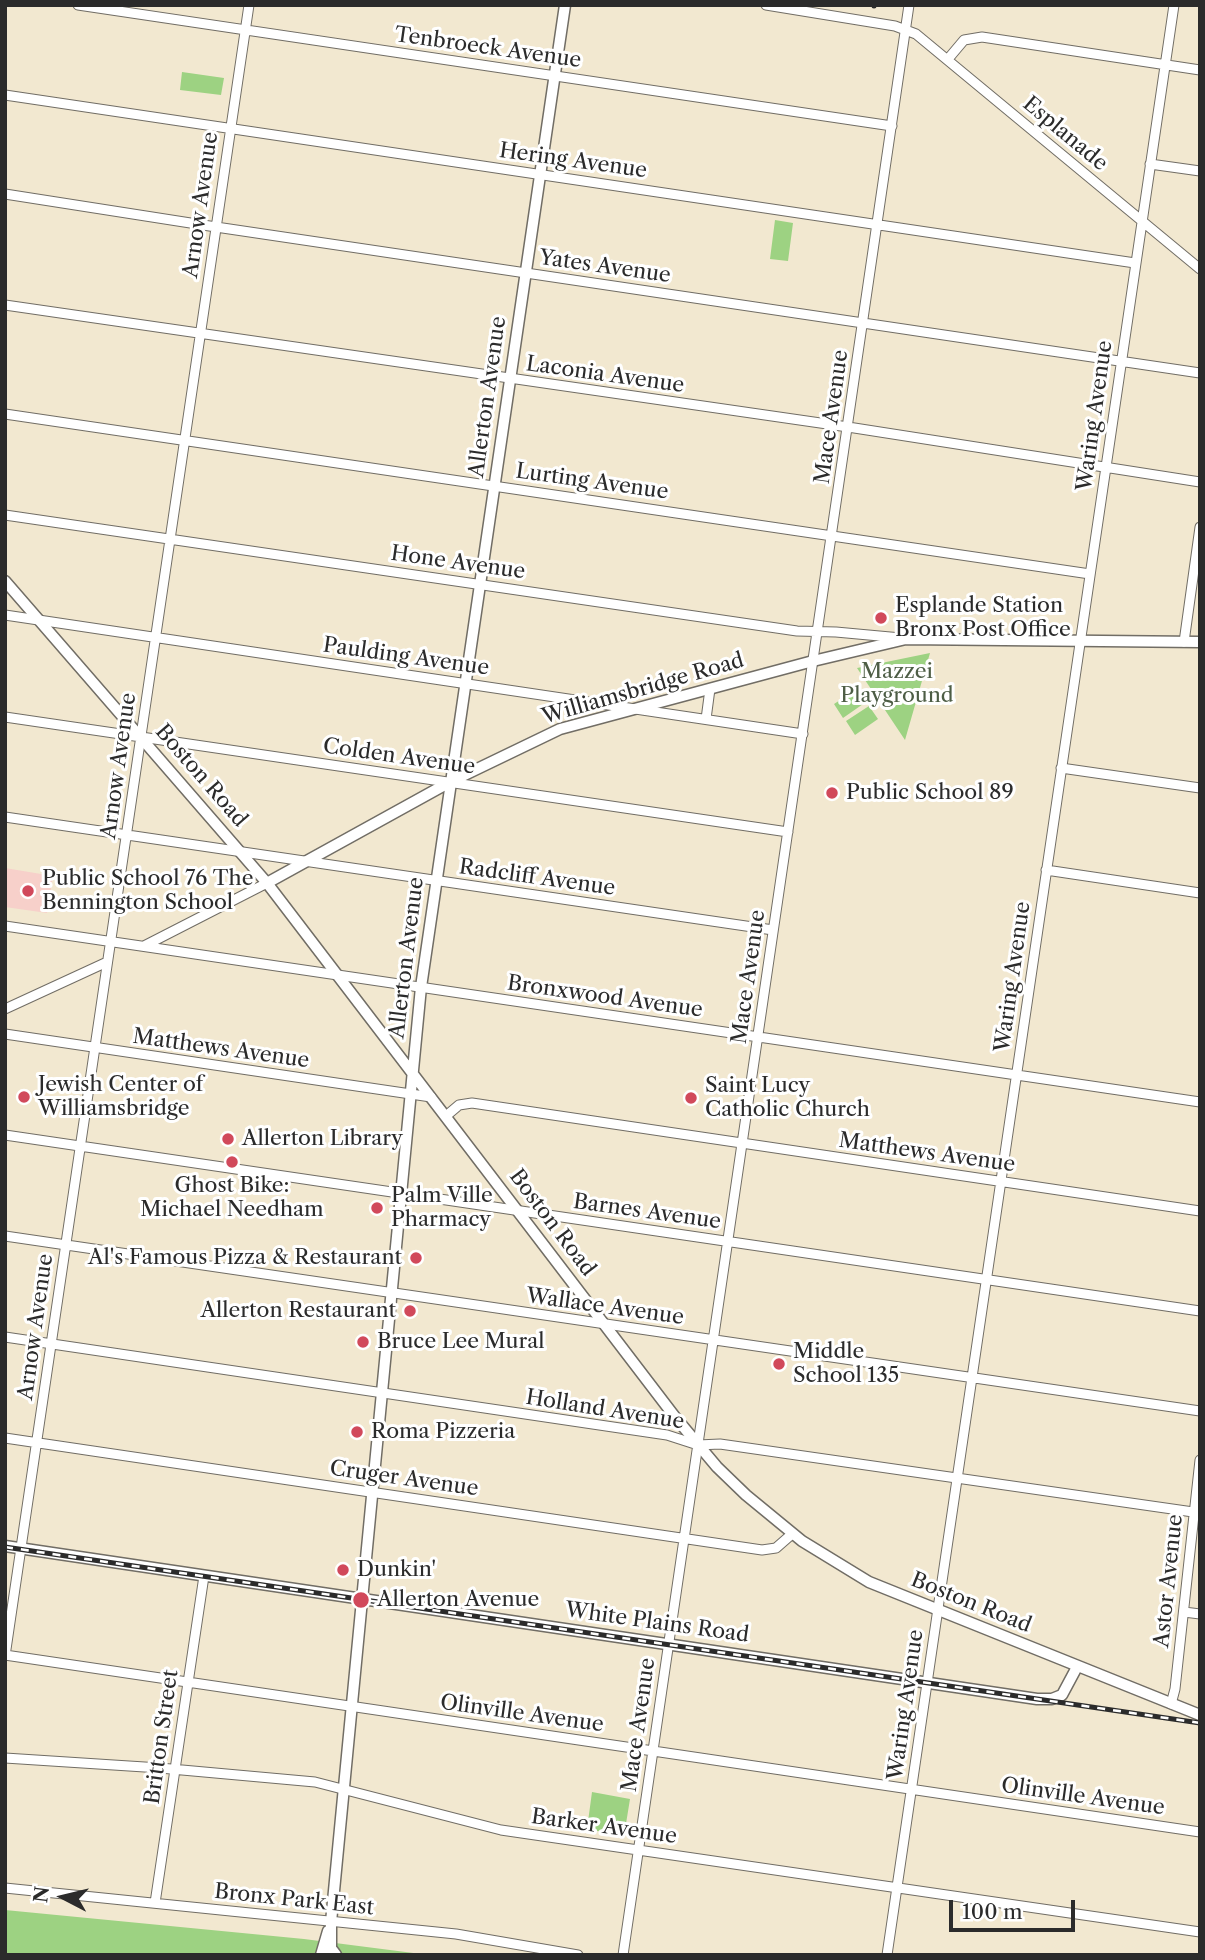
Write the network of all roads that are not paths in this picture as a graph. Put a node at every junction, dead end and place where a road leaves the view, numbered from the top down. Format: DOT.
graph roads {
  1 [pos="78,5"];
  2 [pos="249,5"];
  3 [pos="565,5"];
  4 [pos="766,5"];
  5 [pos="909,5"];
  6 [pos="1174,5"];
  7 [pos="906,29"];
  8 [pos="245,30"];
  9 [pos="948,59"];
  10 [pos="1165,65"];
  11 [pos="1200,70"];
  12 [pos="554,76"];
  13 [pos="5,95"];
  14 [pos="892,126"];
  15 [pos="230,128"];
  16 [pos="1150,164"];
  17 [pos="1200,171"];
  18 [pos="540,174"];
  19 [pos="5,194"];
  20 [pos="1142,220"];
  21 [pos="878,224"];
  22 [pos="216,227"];
  23 [pos="1135,263"];
  24 [pos="1200,270"];
  25 [pos="525,273"];
  26 [pos="5,305"];
  27 [pos="863,323"];
  28 [pos="200,334"];
  29 [pos="1121,361"];
  30 [pos="1200,373"];
  31 [pos="510,379"];
  32 [pos="5,414"];
  33 [pos="848,427"];
  34 [pos="184,440"];
  35 [pos="1106,467"];
  36 [pos="1200,482"];
  37 [pos="494,486"];
  38 [pos="5,515"];
  39 [pos="1200,527"];
  40 [pos="832,536"];
  41 [pos="170,539"];
  42 [pos="1090,574"];
  43 [pos="5,582"];
  44 [pos="479,584"];
  45 [pos="5,615"];
  46 [pos="39,620"];
  47 [pos="817,632"];
  48 [pos="155,638"];
  49 [pos="906,639"];
  50 [pos="1080,640"];
  51 [pos="1184,642"];
  52 [pos="1200,642"];
  53 [pos="813,661"];
  54 [pos="465,683"];
  55 [pos="709,689"];
  56 [pos="637,709"];
  57 [pos="5,717"];
  58 [pos="706,719"];
  59 [pos="803,733"];
  60 [pos="142,737"];
  61 [pos="1061,768"];
  62 [pos="450,782"];
  63 [pos="1200,788"];
  64 [pos="5,817"];
  65 [pos="788,832"];
  66 [pos="127,835"];
  67 [pos="242,852"];
  68 [pos="309,862"];
  69 [pos="1046,870"];
  70 [pos="436,881"];
  71 [pos="267,883"];
  72 [pos="1200,892"];
  73 [pos="5,926"];
  74 [pos="774,930"];
  75 [pos="111,942"];
  76 [pos="143,946"];
  77 [pos="107,962"];
  78 [pos="336,974"];
  79 [pos="421,987"];
  80 [pos="5,1009"];
  81 [pos="5,1034"];
  82 [pos="758,1037"];
  83 [pos="95,1048"];
  84 [pos="412,1072"];
  85 [pos="1016,1075"];
  86 [pos="410,1094"];
  87 [pos="431,1097"];
  88 [pos="1200,1102"];
  89 [pos="446,1116"];
  90 [pos="5,1135"];
  91 [pos="742,1143"];
  92 [pos="80,1147"];
  93 [pos="1000,1181"];
  94 [pos="400,1194"];
  95 [pos="519,1211"];
  96 [pos="1200,1211"];
  97 [pos="5,1236"];
  98 [pos="727,1242"];
  99 [pos="66,1245"];
  100 [pos="986,1280"];
  101 [pos="391,1294"];
  102 [pos="1200,1311"];
  103 [pos="605,1325"];
  104 [pos="5,1337"];
  105 [pos="713,1340"];
  106 [pos="51,1344"];
  107 [pos="971,1379"];
  108 [pos="382,1393"];
  109 [pos="1200,1411"];
  110 [pos="5,1438"];
  111 [pos="37,1443"];
  112 [pos="698,1445"];
  113 [pos="1200,1460"];
  114 [pos="956,1477"];
  115 [pos="372,1492"];
  116 [pos="1197,1513"];
  117 [pos="792,1534"];
  118 [pos="684,1538"];
  119 [pos="5,1546"];
  120 [pos="21,1549"];
  121 [pos="204,1576"];
  122 [pos="362,1599"];
  123 [pos="937,1611"];
  124 [pos="1184,1612"];
  125 [pos="1200,1614"];
  126 [pos="668,1644"];
  127 [pos="5,1656"];
  128 [pos="1077,1667"];
  129 [pos="188,1682"];
  130 [pos="927,1682"];
  131 [pos="1171,1704"];
  132 [pos="352,1706"];
  133 [pos="1200,1715"];
  134 [pos="653,1751"];
  135 [pos="5,1758"];
  136 [pos="175,1769"];
  137 [pos="344,1788"];
  138 [pos="911,1789"];
  139 [pos="1200,1832"];
  140 [pos="638,1849"];
  141 [pos="5,1888"];
  142 [pos="897,1888"];
  143 [pos="155,1903"];
  144 [pos="331,1922"];
  145 [pos="1200,1932"];
  146 [pos="329,1954"];
  147 [pos="579,1955"];
  148 [pos="622,1955"];
  149 [pos="887,1955"];
  1 -- 8 [label="street, Tenbroeck Avenue"];
  2 -- 8 [label="street, Arnow Avenue"];
  3 -- 12 [label="main road, Allerton Avenue"];
  4 -- 7 [label="street"];
  5 -- 7 [label="street, Mace Avenue"];
  6 -- 10 [label="street, Waring Avenue"];
  7 -- 9 [label="street, Esplanade"];
  7 -- 14 [label="street, Mace Avenue"];
  8 -- 12 [label="street, Tenbroeck Avenue"];
  8 -- 15 [label="street, Arnow Avenue"];
  9 -- 10 [label="street"];
  9 -- 20 [label="street, Esplanade"];
  10 -- 11 [label="street"];
  10 -- 16 [label="street, Waring Avenue"];
  12 -- 14 [label="street, Tenbroeck Avenue"];
  12 -- 18 [label="main road, Allerton Avenue"];
  13 -- 15 [label="street, Hering Avenue"];
  14 -- 21 [label="street, Mace Avenue"];
  15 -- 18 [label="street, Hering Avenue"];
  15 -- 22 [label="street, Arnow Avenue"];
  16 -- 17 [label="street"];
  16 -- 20 [label="street, Waring Avenue"];
  18 -- 21 [label="street, Hering Avenue"];
  18 -- 25 [label="main road, Allerton Avenue"];
  19 -- 22 [label="street, Yates Avenue"];
  20 -- 23 [label="street, Waring Avenue"];
  20 -- 24 [label="street, Esplanade"];
  21 -- 23 [label="street, Hering Avenue"];
  21 -- 27 [label="street, Mace Avenue"];
  22 -- 25 [label="street, Yates Avenue"];
  22 -- 28 [label="street, Arnow Avenue"];
  23 -- 29 [label="street, Waring Avenue"];
  25 -- 27 [label="street, Yates Avenue"];
  25 -- 31 [label="main road, Allerton Avenue"];
  26 -- 28 [label="street, Laconia Avenue"];
  27 -- 29 [label="street, Yates Avenue"];
  27 -- 33 [label="street, Mace Avenue"];
  28 -- 31 [label="street, Laconia Avenue"];
  28 -- 34 [label="street, Arnow Avenue"];
  29 -- 30 [label="street, Yates Avenue"];
  29 -- 35 [label="street, Waring Avenue"];
  31 -- 33 [label="street, Laconia Avenue"];
  31 -- 37 [label="main road, Allerton Avenue"];
  32 -- 34 [label="street, Lurting Avenue"];
  33 -- 35 [label="street, Laconia Avenue"];
  33 -- 40 [label="street, Mace Avenue"];
  34 -- 37 [label="street, Lurting Avenue"];
  34 -- 41 [label="street, Arnow Avenue"];
  35 -- 36 [label="street, Laconia Avenue"];
  35 -- 42 [label="street, Waring Avenue"];
  37 -- 40 [label="street, Lurting Avenue"];
  37 -- 44 [label="main road, Allerton Avenue"];
  38 -- 41 [label="street, Hone Avenue"];
  39 -- 51 [label="street"];
  40 -- 42 [label="street, Lurting Avenue"];
  40 -- 47 [label="street, Mace Avenue"];
  41 -- 44 [label="street, Hone Avenue"];
  41 -- 48 [label="street, Arnow Avenue"];
  42 -- 50 [label="street, Waring Avenue"];
  43 -- 46 [label="main road, Boston Road"];
  44 -- 47 [label="street, Hone Avenue"];
  44 -- 54 [label="main road, Allerton Avenue"];
  45 -- 46 [label="street, Paulding Avenue"];
  46 -- 48 [label="street, Paulding Avenue"];
  46 -- 60 [label="main road, Boston Road"];
  47 -- 49 [label="street, Hone Avenue"];
  47 -- 53 [label="street, Mace Avenue"];
  48 -- 54 [label="street, Paulding Avenue"];
  48 -- 60 [label="street, Arnow Avenue"];
  49 -- 50 [label="main road, Williamsbridge Road"];
  49 -- 53 [label="main road, Williamsbridge Road"];
  50 -- 51 [label="main road, Williamsbridge Road"];
  50 -- 61 [label="street, Waring Avenue"];
  51 -- 52 [label="main road, Williamsbridge Road"];
  53 -- 55 [label="main road, Williamsbridge Road"];
  53 -- 59 [label="street, Mace Avenue"];
  54 -- 56 [label="street, Paulding Avenue"];
  54 -- 62 [label="main road, Allerton Avenue"];
  55 -- 56 [label="main road, Williamsbridge Road"];
  55 -- 58 [label="street"];
  56 -- 58 [label="street, Paulding Avenue"];
  56 -- 62 [label="main road, Williamsbridge Road"];
  57 -- 60 [label="street, Colden Avenue"];
  58 -- 59 [label="street, Paulding Avenue"];
  59 -- 65 [label="street, Mace Avenue"];
  60 -- 62 [label="street, Colden Avenue"];
  60 -- 66 [label="street, Arnow Avenue"];
  60 -- 67 [label="main road, Boston Road"];
  61 -- 63 [label="street"];
  61 -- 69 [label="street, Waring Avenue"];
  62 -- 65 [label="street, Colden Avenue"];
  62 -- 68 [label="main road, Williamsbridge Road"];
  62 -- 70 [label="main road, Allerton Avenue"];
  64 -- 66 [label="street, Radcliff Avenue"];
  65 -- 74 [label="street, Mace Avenue"];
  66 -- 67 [label="street, Radcliff Avenue"];
  66 -- 75 [label="street, Arnow Avenue"];
  67 -- 68 [label="street, Radcliff Avenue"];
  67 -- 71 [label="main road, Boston Road"];
  68 -- 70 [label="street, Radcliff Avenue"];
  68 -- 71 [label="main road, Williamsbridge Road"];
  69 -- 72 [label="street"];
  69 -- 85 [label="street, Waring Avenue"];
  70 -- 74 [label="street, Radcliff Avenue"];
  70 -- 79 [label="main road, Allerton Avenue"];
  71 -- 76 [label="street, Williamsbridge Road"];
  71 -- 78 [label="main road, Boston Road"];
  73 -- 75 [label="street, Bronxwood Avenue"];
  74 -- 82 [label="street, Mace Avenue"];
  75 -- 76 [label="street, Bronxwood Avenue"];
  75 -- 77 [label="street, Arnow Avenue"];
  76 -- 78 [label="street, Bronxwood Avenue"];
  77 -- 80 [label="street"];
  77 -- 83 [label="street, Arnow Avenue"];
  78 -- 79 [label="street, Bronxwood Avenue"];
  78 -- 84 [label="main road, Boston Road"];
  79 -- 82 [label="street, Bronxwood Avenue"];
  79 -- 84 [label="main road, Allerton Avenue"];
  81 -- 83 [label="street, Matthews Avenue"];
  82 -- 85 [label="street, Bronxwood Avenue"];
  82 -- 91 [label="street, Mace Avenue"];
  83 -- 86 [label="street, Matthews Avenue"];
  83 -- 92 [label="street, Arnow Avenue"];
  84 -- 86 [label="main road, Allerton Avenue"];
  84 -- 87 [label="main road, Boston Road"];
  85 -- 88 [label="street, Bronxwood Avenue"];
  85 -- 93 [label="street, Waring Avenue"];
  86 -- 87 [label="street, Matthews Avenue"];
  86 -- 94 [label="main road, Allerton Avenue"];
  87 -- 89 [label="main road, Boston Road"];
  89 -- 91 [label="street, Matthews Avenue"];
  89 -- 95 [label="main road, Boston Road"];
  90 -- 92 [label="street, Barnes Avenue"];
  91 -- 93 [label="street, Matthews Avenue"];
  91 -- 98 [label="street, Mace Avenue"];
  92 -- 94 [label="street, Barnes Avenue"];
  92 -- 99 [label="street, Arnow Avenue"];
  93 -- 96 [label="street, Matthews Avenue"];
  93 -- 100 [label="street, Waring Avenue"];
  94 -- 95 [label="street, Barnes Avenue"];
  94 -- 101 [label="main road, Allerton Avenue"];
  95 -- 98 [label="street, Barnes Avenue"];
  95 -- 103 [label="main road, Boston Road"];
  97 -- 99 [label="street, Wallace Avenue"];
  98 -- 100 [label="street, Barnes Avenue"];
  98 -- 105 [label="street, Mace Avenue"];
  99 -- 101 [label="street, Wallace Avenue"];
  99 -- 106 [label="street, Arnow Avenue"];
  100 -- 102 [label="street, Barnes Avenue"];
  100 -- 107 [label="street, Waring Avenue"];
  101 -- 103 [label="street, Wallace Avenue"];
  101 -- 108 [label="main road, Allerton Avenue"];
  103 -- 105 [label="street, Wallace Avenue"];
  103 -- 112 [label="main road, Boston Road"];
  104 -- 106 [label="street, Holland Avenue"];
  105 -- 107 [label="street, Wallace Avenue"];
  105 -- 112 [label="street, Mace Avenue"];
  106 -- 108 [label="street, Holland Avenue"];
  106 -- 111 [label="street, Arnow Avenue"];
  107 -- 109 [label="street, Wallace Avenue"];
  107 -- 114 [label="street, Waring Avenue"];
  108 -- 112 [label="street, Holland Avenue"];
  108 -- 115 [label="main road, Allerton Avenue"];
  110 -- 111 [label="street, Cruger Avenue"];
  111 -- 115 [label="street, Cruger Avenue"];
  111 -- 120 [label="street, Arnow Avenue"];
  112 -- 114 [label="street, Holland Avenue"];
  112 -- 117 [label="main road, Boston Road"];
  112 -- 118 [label="street, Mace Avenue"];
  113 -- 116 [label="street, Astor Avenue"];
  114 -- 116 [label="street, Holland Avenue"];
  114 -- 123 [label="street, Waring Avenue"];
  115 -- 118 [label="street, Cruger Avenue"];
  115 -- 122 [label="main road, Allerton Avenue"];
  116 -- 124 [label="street, Astor Avenue"];
  117 -- 118 [label="street, Cruger Avenue"];
  117 -- 123 [label="main road, Boston Road"];
  118 -- 126 [label="street, Mace Avenue"];
  119 -- 120 [label="main road, White Plains Road"];
  120 -- 121 [label="main road, White Plains Road"];
  120 -- 127 [label="street, Arnow Avenue"];
  121 -- 122 [label="main road, White Plains Road"];
  121 -- 129 [label="street, Britton Street"];
  122 -- 126 [label="main road, White Plains Road"];
  122 -- 132 [label="main road, Allerton Avenue"];
  123 -- 128 [label="main road, Boston Road"];
  123 -- 130 [label="street, Waring Avenue"];
  124 -- 125 [label="street"];
  124 -- 131 [label="street, Astor Avenue"];
  126 -- 130 [label="main road, White Plains Road"];
  126 -- 134 [label="street, Mace Avenue"];
  127 -- 129 [label="street, Olinville Avenue"];
  128 -- 130 [label="main road, White Plains Road"];
  128 -- 131 [label="main road, Boston Road"];
  129 -- 132 [label="street, Olinville Avenue"];
  129 -- 136 [label="street, Britton Street"];
  130 -- 138 [label="street, Waring Avenue"];
  131 -- 133 [label="main road, Boston Road"];
  132 -- 134 [label="street, Olinville Avenue"];
  132 -- 137 [label="main road, Allerton Avenue"];
  134 -- 138 [label="street, Olinville Avenue"];
  134 -- 140 [label="street, Mace Avenue"];
  135 -- 136 [label="street, Barker Avenue"];
  136 -- 137 [label="street, Barker Avenue"];
  136 -- 143 [label="street, Britton Street"];
  137 -- 140 [label="street, Barker Avenue"];
  137 -- 144 [label="main road, Allerton Avenue"];
  138 -- 139 [label="street, Olinville Avenue"];
  138 -- 142 [label="street, Waring Avenue"];
  140 -- 142 [label="street, Barker Avenue"];
  140 -- 148 [label="street, Mace Avenue"];
  141 -- 143 [label="street, Bronx Park East"];
  142 -- 145 [label="street, Barker Avenue"];
  142 -- 149 [label="street, Waring Avenue"];
  143 -- 144 [label="street, Bronx Park East"];
  144 -- 146 [label="main road, Allerton Avenue"];
  144 -- 147 [label="street, Bronx Park East"];
}
